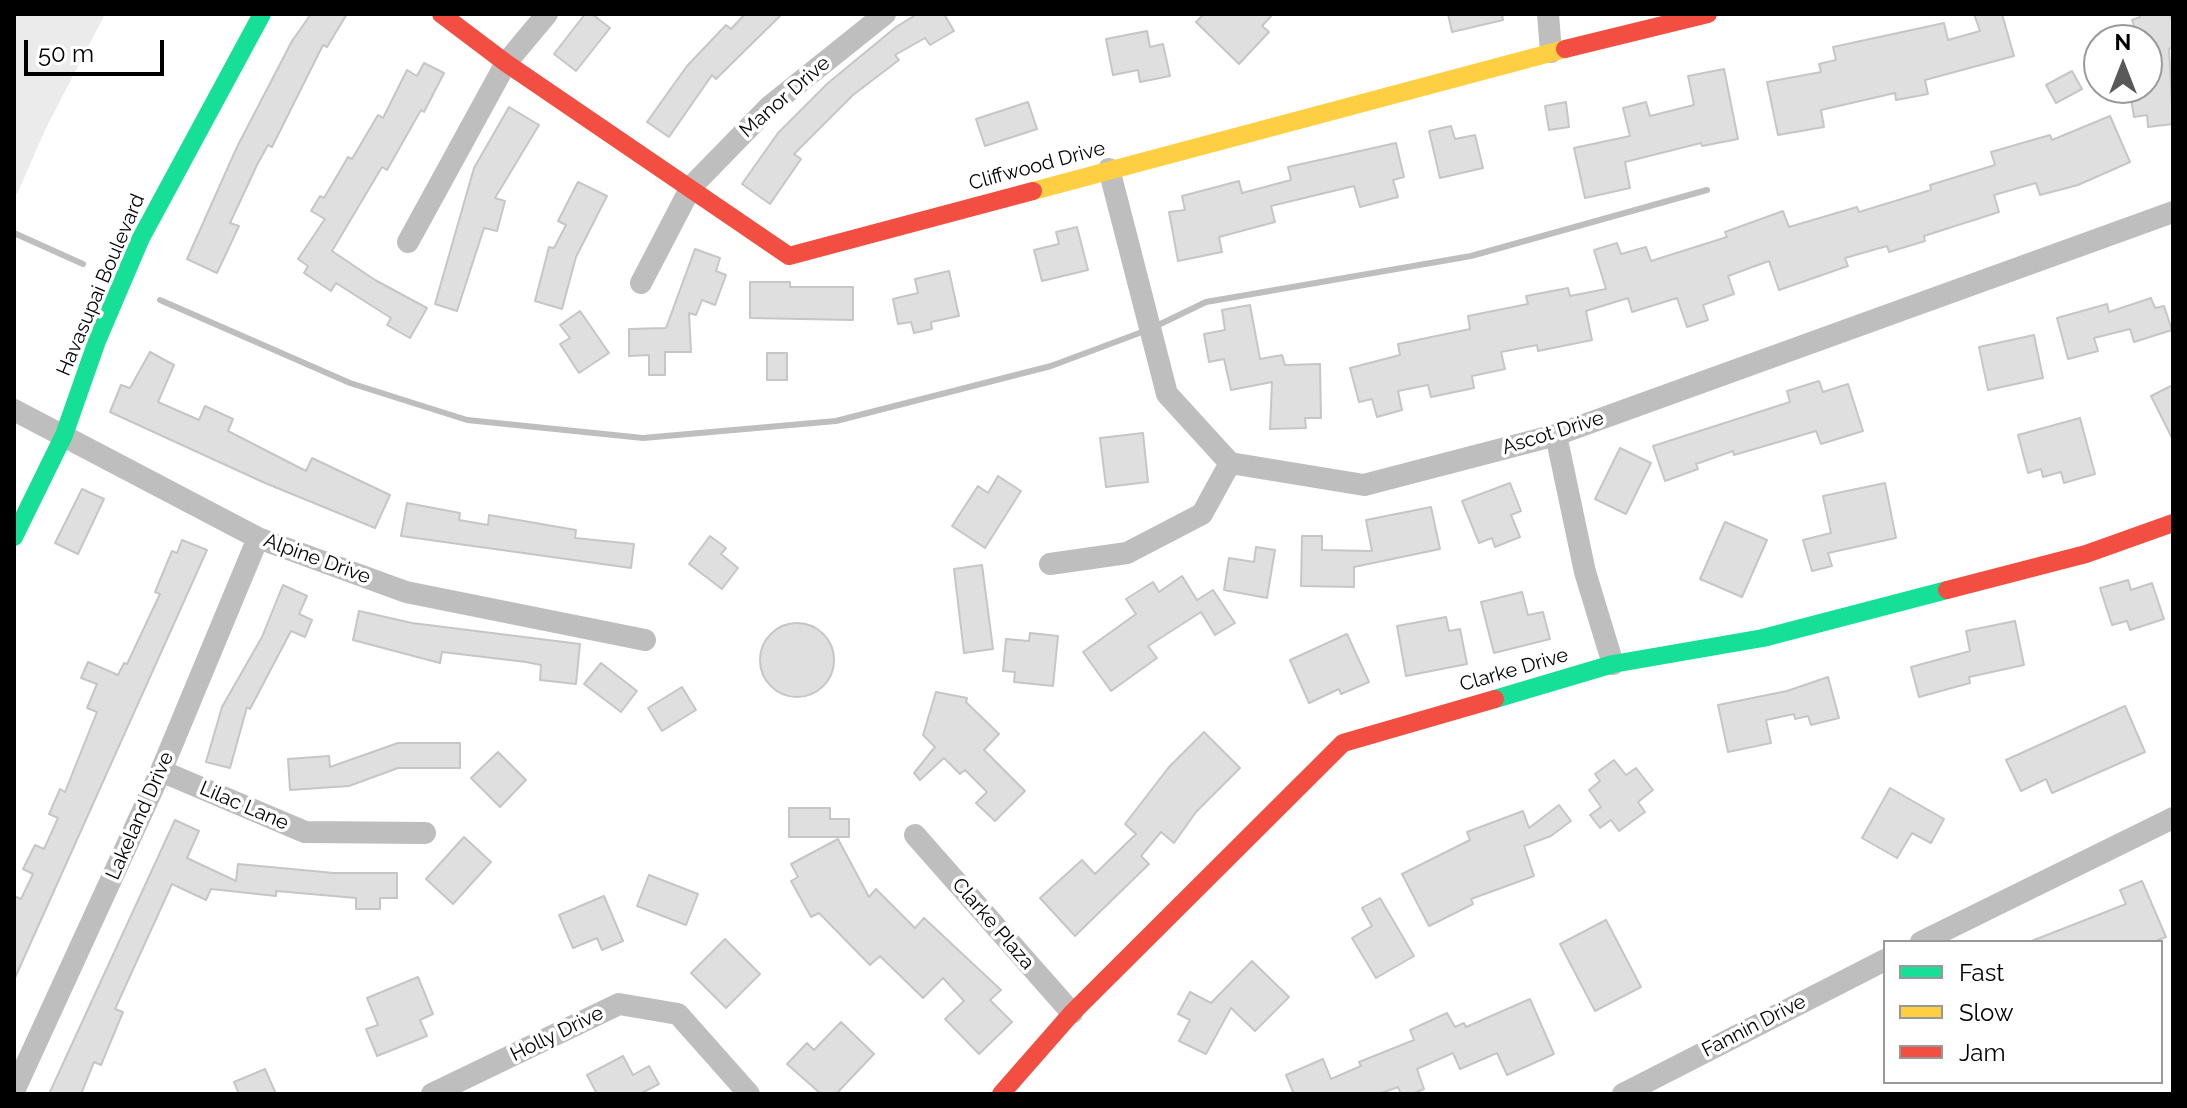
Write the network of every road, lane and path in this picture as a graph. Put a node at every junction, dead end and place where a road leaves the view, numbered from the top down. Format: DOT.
graph roads {
  1 [pos="262,14"];
  2 [pos="441,14"];
  3 [pos="547,14"];
  4 [pos="885,14"];
  5 [pos="1548,14"];
  6 [pos="1708,14"];
  7 [pos="1551,52"];
  8 [pos="506,63"];
  9 [pos="1109,169"];
  10 [pos="691,187"];
  11 [pos="2173,212"];
  12 [pos="408,242"];
  13 [pos="641,283"];
  14 [pos="14,410"];
  15 [pos="64,435"];
  16 [pos="1556,435"];
  17 [pos="1230,463"];
  18 [pos="2173,523"];
  19 [pos="14,537"];
  20 [pos="258,538"];
  21 [pos="1050,564"];
  22 [pos="645,640"];
  23 [pos="1613,664"];
  24 [pos="161,771"];
  25 [pos="2173,818"];
  26 [pos="425,833"];
  27 [pos="915,835"];
  28 [pos="1925,940"];
  29 [pos="1883,961"];
  30 [pos="1072,1013"];
  31 [pos="14,1091"];
  32 [pos="432,1094"];
  33 [pos="749,1094"];
  34 [pos="1001,1094"];
  35 [pos="1623,1094"];
  1 -- 15 [label="street, Havasupai Boulevard"];
  2 -- 8 [label="street, Cliffwood Drive"];
  3 -- 8 [label="street"];
  4 -- 10 [label="street, Manor Drive"];
  5 -- 7 [label="street"];
  6 -- 7 [label="street, Cliffwood Drive"];
  7 -- 9 [label="street, Cliffwood Drive"];
  8 -- 10 [label="street, Cliffwood Drive"];
  8 -- 12 [label="street"];
  9 -- 10 [label="street, Cliffwood Drive"];
  9 -- 17 [label="street"];
  10 -- 13 [label="street, Manor Drive"];
  11 -- 16 [label="street, Ascot Drive"];
  14 -- 15 [label="street, Alpine Drive"];
  15 -- 19 [label="street, Havasupai Boulevard"];
  15 -- 20 [label="street, Alpine Drive"];
  16 -- 17 [label="street, Ascot Drive"];
  16 -- 23 [label="street"];
  17 -- 21 [label="street"];
  18 -- 23 [label="street, Clarke Drive"];
  20 -- 22 [label="street, Alpine Drive"];
  20 -- 24 [label="street, Lakeland Drive"];
  23 -- 30 [label="street, Clarke Drive"];
  24 -- 26 [label="street, Lilac Lane"];
  24 -- 31 [label="street, Lakeland Drive"];
  25 -- 28 [label="street"];
  27 -- 30 [label="street, Clarke Plaza"];
  29 -- 35 [label="street, Fannin Drive"];
  30 -- 34 [label="street, Clarke Drive"];
  32 -- 33 [label="street, Holly Drive"];
}
